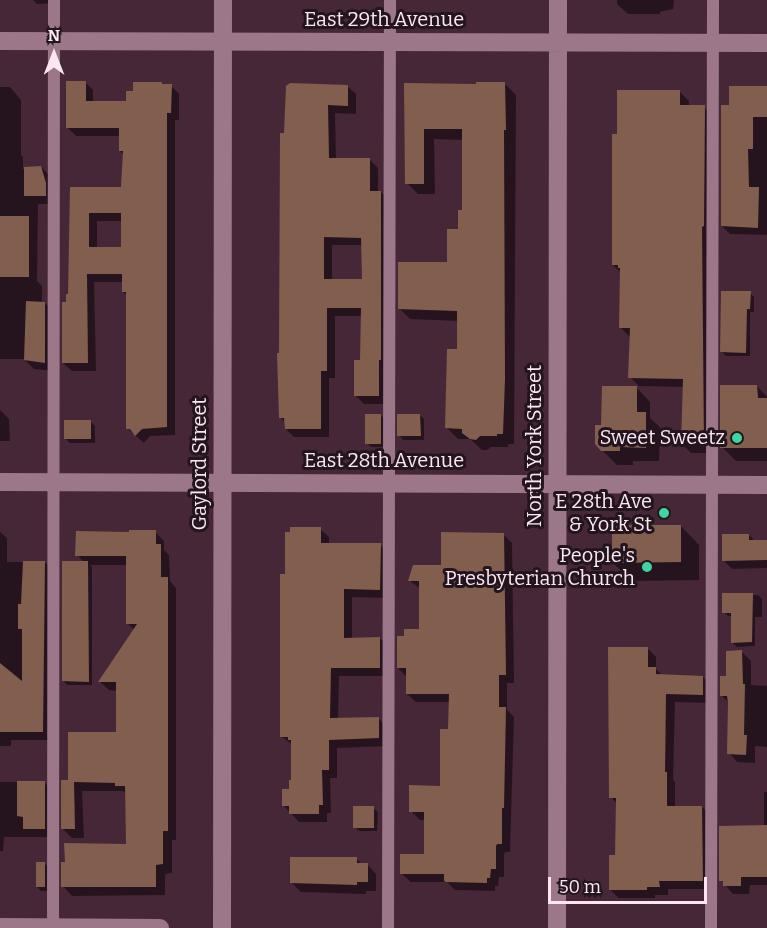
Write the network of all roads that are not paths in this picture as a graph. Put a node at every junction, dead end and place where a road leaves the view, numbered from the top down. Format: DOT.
graph roads {
  1 [pos="54,0"];
  2 [pos="223,0"];
  3 [pos="390,0"];
  4 [pos="558,0"];
  5 [pos="712,0"];
  6 [pos="0,41"];
  7 [pos="54,41"];
  8 [pos="223,42"];
  9 [pos="390,42"];
  10 [pos="558,42"];
  11 [pos="712,43"];
  12 [pos="767,43"];
  13 [pos="0,482"];
  14 [pos="54,482"];
  15 [pos="222,483"];
  16 [pos="389,484"];
  17 [pos="557,484"];
  18 [pos="712,485"];
  19 [pos="767,485"];
  20 [pos="0,927"];
  21 [pos="53,928"];
  22 [pos="160,928"];
  23 [pos="222,928"];
  24 [pos="388,928"];
  25 [pos="557,928"];
  26 [pos="711,928"];
  1 -- 7 [label="lane"];
  2 -- 8 [label="street, Gaylord Street"];
  3 -- 9 [label="lane"];
  4 -- 10 [label="street, North York Street"];
  5 -- 11 [label="lane"];
  6 -- 7 [label="street, East 29th Avenue"];
  7 -- 8 [label="street, East 29th Avenue"];
  7 -- 14 [label="lane"];
  8 -- 9 [label="street, East 29th Avenue"];
  8 -- 15 [label="street, Gaylord Street"];
  9 -- 10 [label="street, East 29th Avenue"];
  9 -- 16 [label="lane"];
  10 -- 11 [label="street, East 29th Avenue"];
  10 -- 17 [label="street, North York Street"];
  11 -- 12 [label="street, East 29th Avenue"];
  11 -- 18 [label="lane"];
  13 -- 14 [label="street, East 28th Avenue"];
  14 -- 15 [label="street, East 28th Avenue"];
  14 -- 21 [label="lane"];
  15 -- 16 [label="street, East 28th Avenue"];
  15 -- 23 [label="street, Gaylord Street"];
  16 -- 17 [label="street, East 28th Avenue"];
  16 -- 24 [label="lane"];
  17 -- 18 [label="street, East 28th Avenue"];
  17 -- 25 [label="street, North York Street"];
  18 -- 19 [label="street, East 28th Avenue"];
  18 -- 26 [label="lane"];
  20 -- 21 [label="street"];
  21 -- 22 [label="street"];
}
